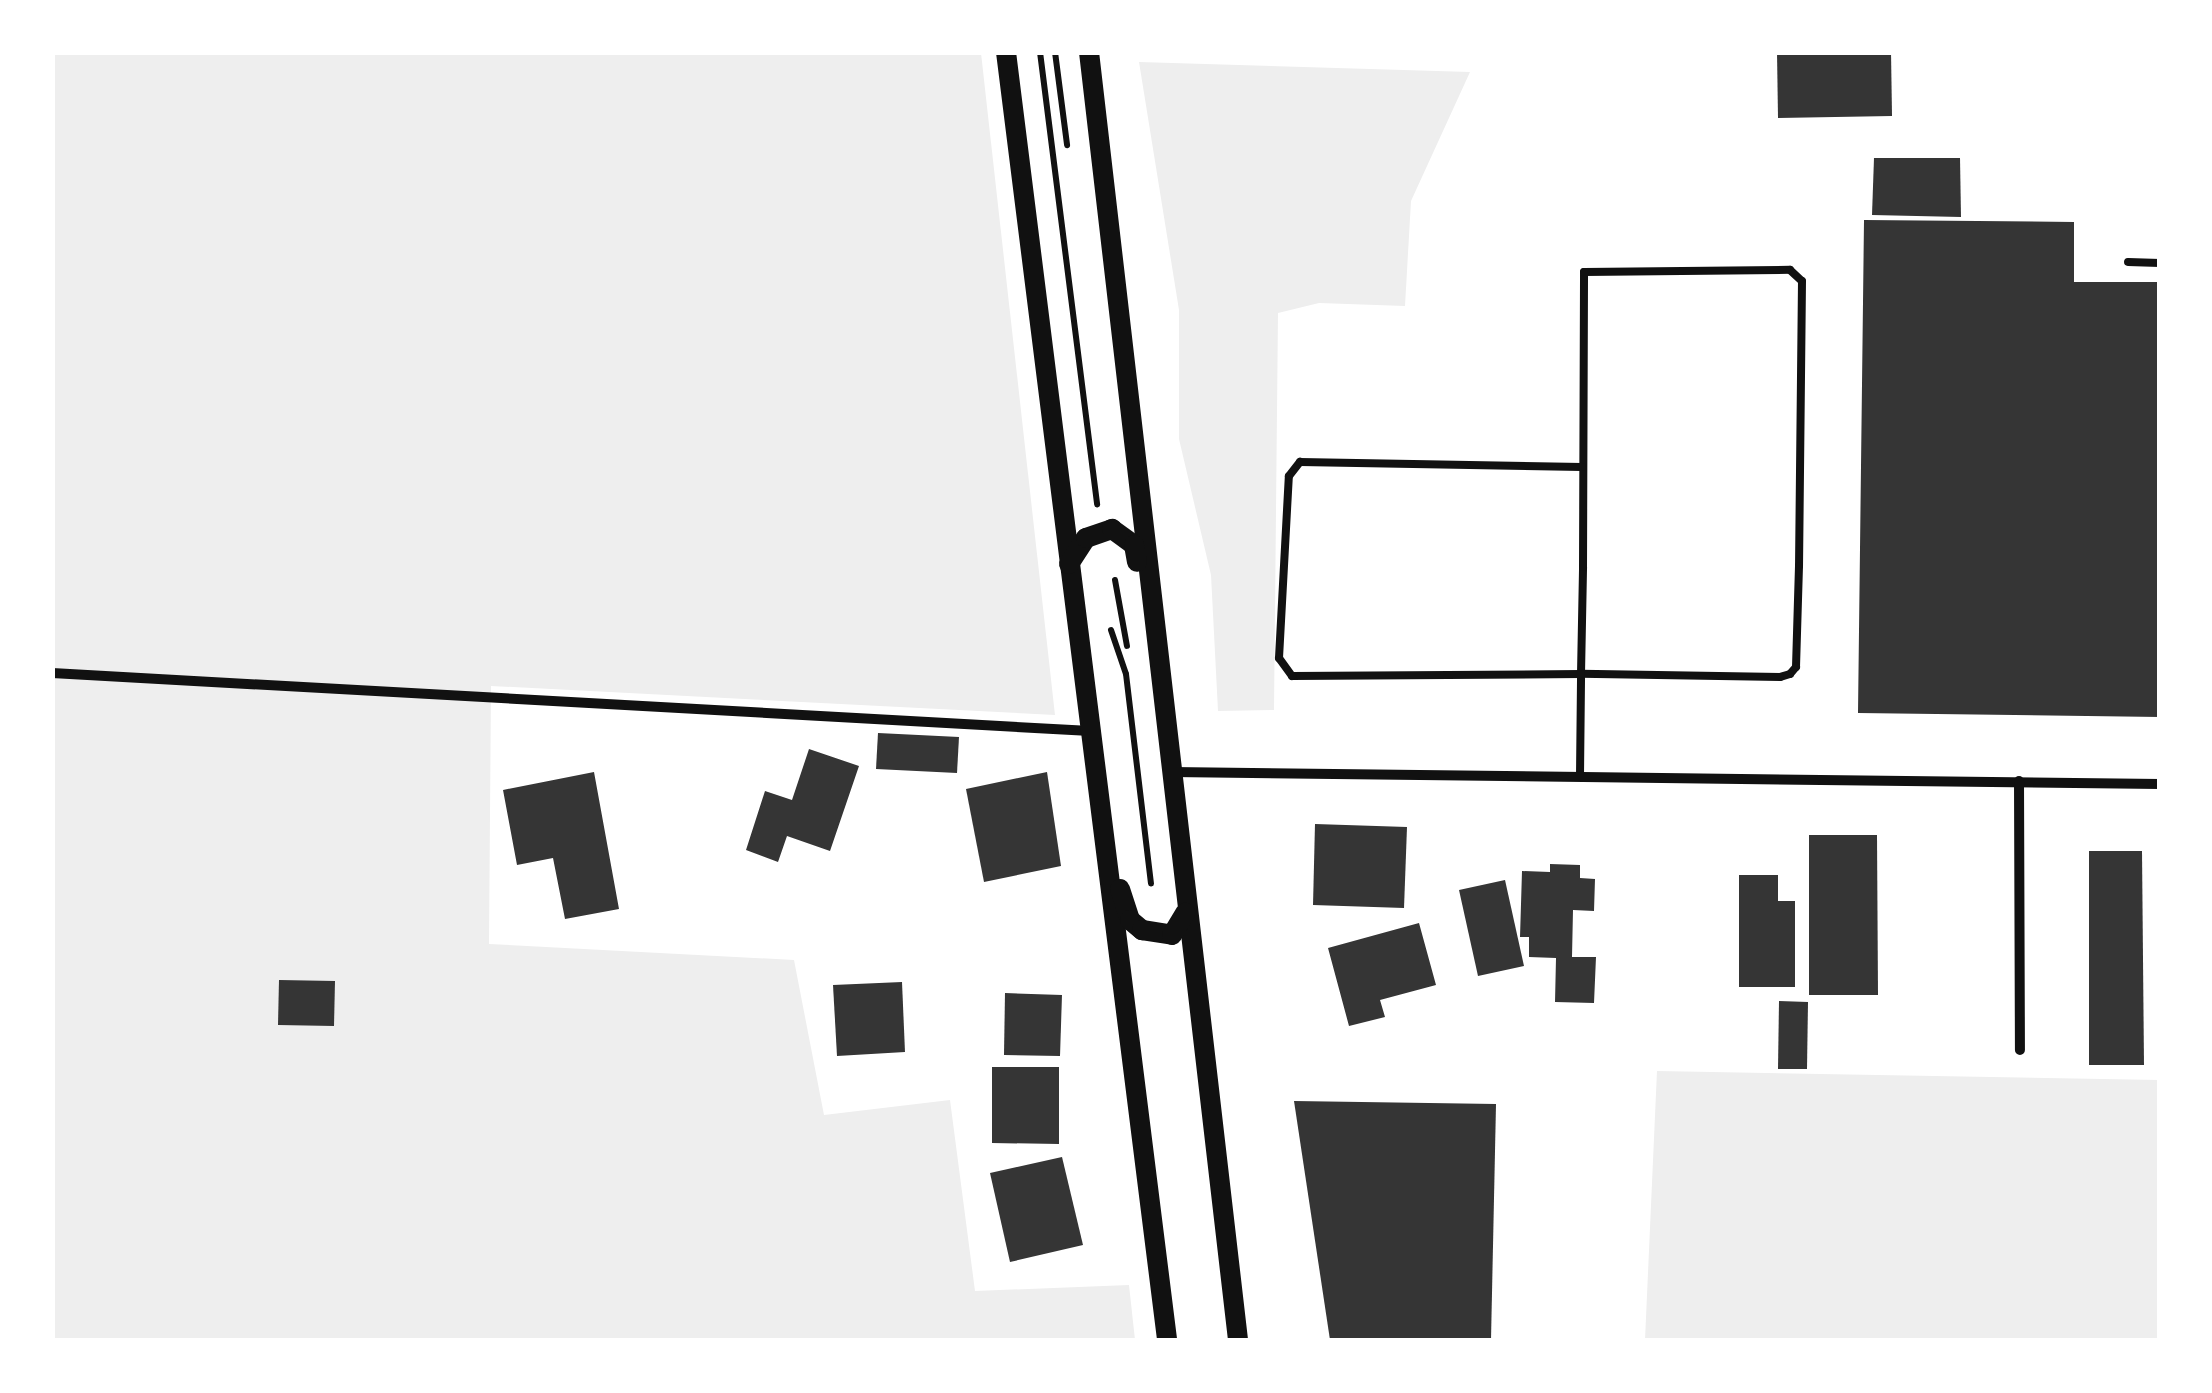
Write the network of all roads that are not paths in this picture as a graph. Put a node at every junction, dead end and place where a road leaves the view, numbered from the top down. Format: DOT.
graph roads {
  1 [pos="1006,52"];
  2 [pos="1089,52"];
  3 [pos="2128,262"];
  4 [pos="2160,263"];
  5 [pos="1582,467"];
  6 [pos="1069,564"];
  7 [pos="1157,672"];
  8 [pos="52,673"];
  9 [pos="1581,674"];
  10 [pos="1092,731"];
  11 [pos="1172,772"];
  12 [pos="1580,776"];
  13 [pos="1098,779"];
  14 [pos="2020,781"];
  15 [pos="2160,784"];
  16 [pos="1186,910"];
  17 [pos="2020,1050"];
  18 [pos="1168,1340"];
  19 [pos="1238,1340"];
  1 -- 6 [label="main road"];
  2 -- 7 [label="main road"];
  3 -- 4 [label="lane"];
  5 -- 9 [label="lane"];
  5 -- 9 [label="lane"];
  5 -- 9 [label="lane"];
  6 -- 7 [label="main road"];
  6 -- 10 [label="main road"];
  7 -- 11 [label="main road"];
  8 -- 10 [label="street"];
  9 -- 12 [label="lane"];
  10 -- 13 [label="main road"];
  11 -- 12 [label="street"];
  11 -- 16 [label="main road"];
  12 -- 14 [label="street"];
  13 -- 16 [label="main road"];
  13 -- 18 [label="main road"];
  14 -- 15 [label="street"];
  14 -- 17 [label="street"];
  16 -- 19 [label="main road"];
}
